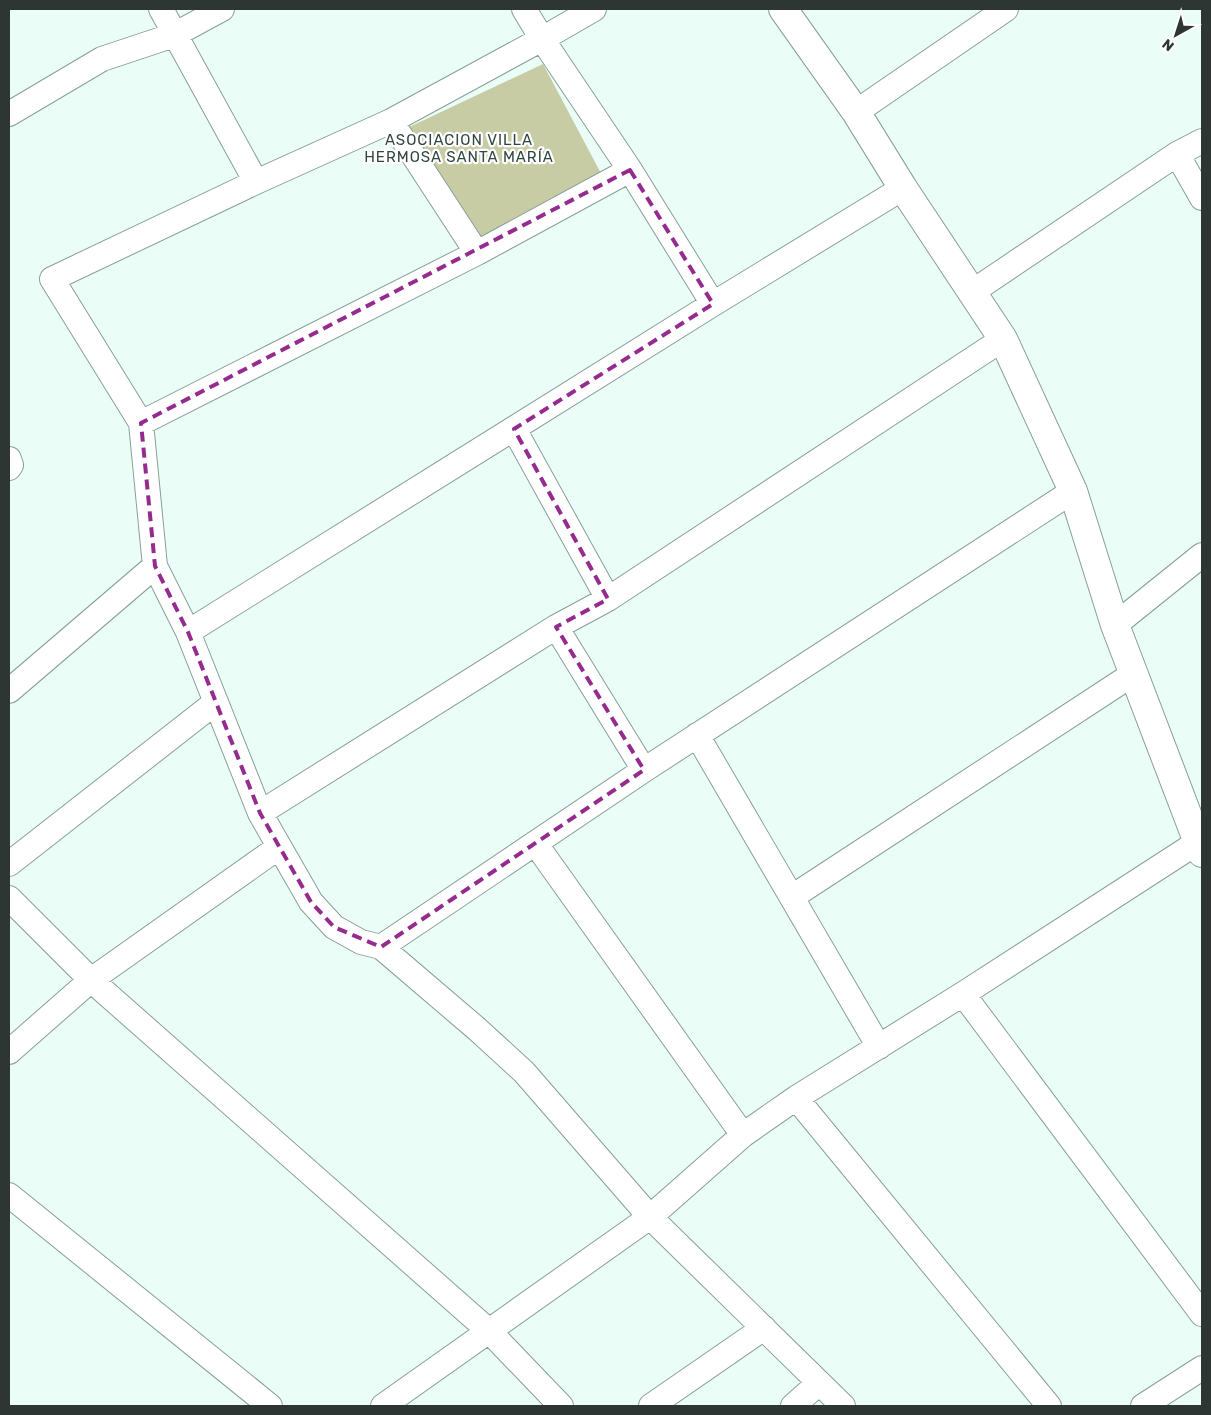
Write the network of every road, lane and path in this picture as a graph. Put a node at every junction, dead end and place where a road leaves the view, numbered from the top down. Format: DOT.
graph roads {
  1 [pos="161,9"];
  2 [pos="222,9"];
  3 [pos="524,9"];
  4 [pos="594,9"];
  5 [pos="784,9"];
  6 [pos="1006,9"];
  7 [pos="174,34"];
  8 [pos="542,39"];
  9 [pos="856,112"];
  10 [pos="9,114"];
  11 [pos="391,121"];
  12 [pos="1202,141"];
  13 [pos="1177,154"];
  14 [pos="630,170"];
  15 [pos="256,182"];
  16 [pos="903,188"];
  17 [pos="1202,198"];
  18 [pos="477,253"];
  19 [pos="972,292"];
  20 [pos="713,304"];
  21 [pos="1003,339"];
  22 [pos="141,423"];
  23 [pos="514,429"];
  24 [pos="9,459"];
  25 [pos="9,468"];
  26 [pos="1073,492"];
  27 [pos="1202,555"];
  28 [pos="155,566"];
  29 [pos="608,599"];
  30 [pos="1114,625"];
  31 [pos="556,627"];
  32 [pos="188,632"];
  33 [pos="1134,674"];
  34 [pos="9,691"];
  35 [pos="216,702"];
  36 [pos="697,735"];
  37 [pos="644,770"];
  38 [pos="260,813"];
  39 [pos="535,843"];
  40 [pos="279,846"];
  41 [pos="1200,847"];
  42 [pos="9,864"];
  43 [pos="792,896"];
  44 [pos="9,898"];
  45 [pos="381,947"];
  46 [pos="91,980"];
  47 [pos="963,994"];
  48 [pos="879,1047"];
  49 [pos="9,1052"];
  50 [pos="796,1098"];
  51 [pos="742,1135"];
  52 [pos="9,1195"];
  53 [pos="650,1217"];
  54 [pos="1202,1314"];
  55 [pos="764,1328"];
  56 [pos="489,1331"];
  57 [pos="1202,1368"];
  58 [pos="819,1382"];
  59 [pos="270,1406"];
  60 [pos="382,1406"];
  61 [pos="561,1406"];
  62 [pos="651,1406"];
  63 [pos="793,1406"];
  64 [pos="843,1406"];
  65 [pos="1049,1406"];
  66 [pos="1143,1406"];
  1 -- 7 [label="street"];
  2 -- 7 [label="street"];
  3 -- 8 [label="street"];
  4 -- 8 [label="street"];
  5 -- 9 [label="street"];
  6 -- 9 [label="street"];
  7 -- 10 [label="street"];
  7 -- 15 [label="street"];
  8 -- 11 [label="street"];
  8 -- 14 [label="street"];
  9 -- 16 [label="street"];
  11 -- 15 [label="street"];
  11 -- 18 [label="street"];
  12 -- 13 [label="street"];
  13 -- 17 [label="street"];
  13 -- 19 [label="street"];
  14 -- 18 [label="street"];
  14 -- 20 [label="street"];
  15 -- 22 [label="street"];
  16 -- 19 [label="street"];
  16 -- 20 [label="street"];
  18 -- 22 [label="street"];
  19 -- 21 [label="street"];
  20 -- 23 [label="street"];
  21 -- 26 [label="street"];
  21 -- 29 [label="street"];
  22 -- 28 [label="street"];
  23 -- 29 [label="street"];
  23 -- 32 [label="street"];
  24 -- 25 [label="street"];
  26 -- 30 [label="street"];
  26 -- 36 [label="street"];
  27 -- 30 [label="street"];
  28 -- 32 [label="street"];
  28 -- 34 [label="street"];
  29 -- 31 [label="street"];
  30 -- 33 [label="street"];
  31 -- 37 [label="street"];
  31 -- 38 [label="street"];
  32 -- 35 [label="street"];
  33 -- 41 [label="street"];
  33 -- 43 [label="street"];
  35 -- 38 [label="street"];
  35 -- 42 [label="street"];
  36 -- 37 [label="street"];
  36 -- 43 [label="street"];
  37 -- 39 [label="street"];
  38 -- 40 [label="street"];
  39 -- 45 [label="street"];
  39 -- 51 [label="street"];
  40 -- 45 [label="street"];
  40 -- 46 [label="street"];
  41 -- 47 [label="street"];
  43 -- 48 [label="street"];
  44 -- 46 [label="street"];
  45 -- 53 [label="street"];
  46 -- 49 [label="street"];
  46 -- 56 [label="street"];
  47 -- 48 [label="street"];
  47 -- 54 [label="street"];
  48 -- 50 [label="street"];
  50 -- 51 [label="street"];
  50 -- 65 [label="street"];
  51 -- 53 [label="street"];
  52 -- 59 [label="street"];
  53 -- 55 [label="street"];
  53 -- 56 [label="street"];
  55 -- 58 [label="street"];
  55 -- 62 [label="street"];
  56 -- 60 [label="street"];
  56 -- 61 [label="street"];
  57 -- 66 [label="street"];
  58 -- 63 [label="street"];
  58 -- 64 [label="street"];
}
